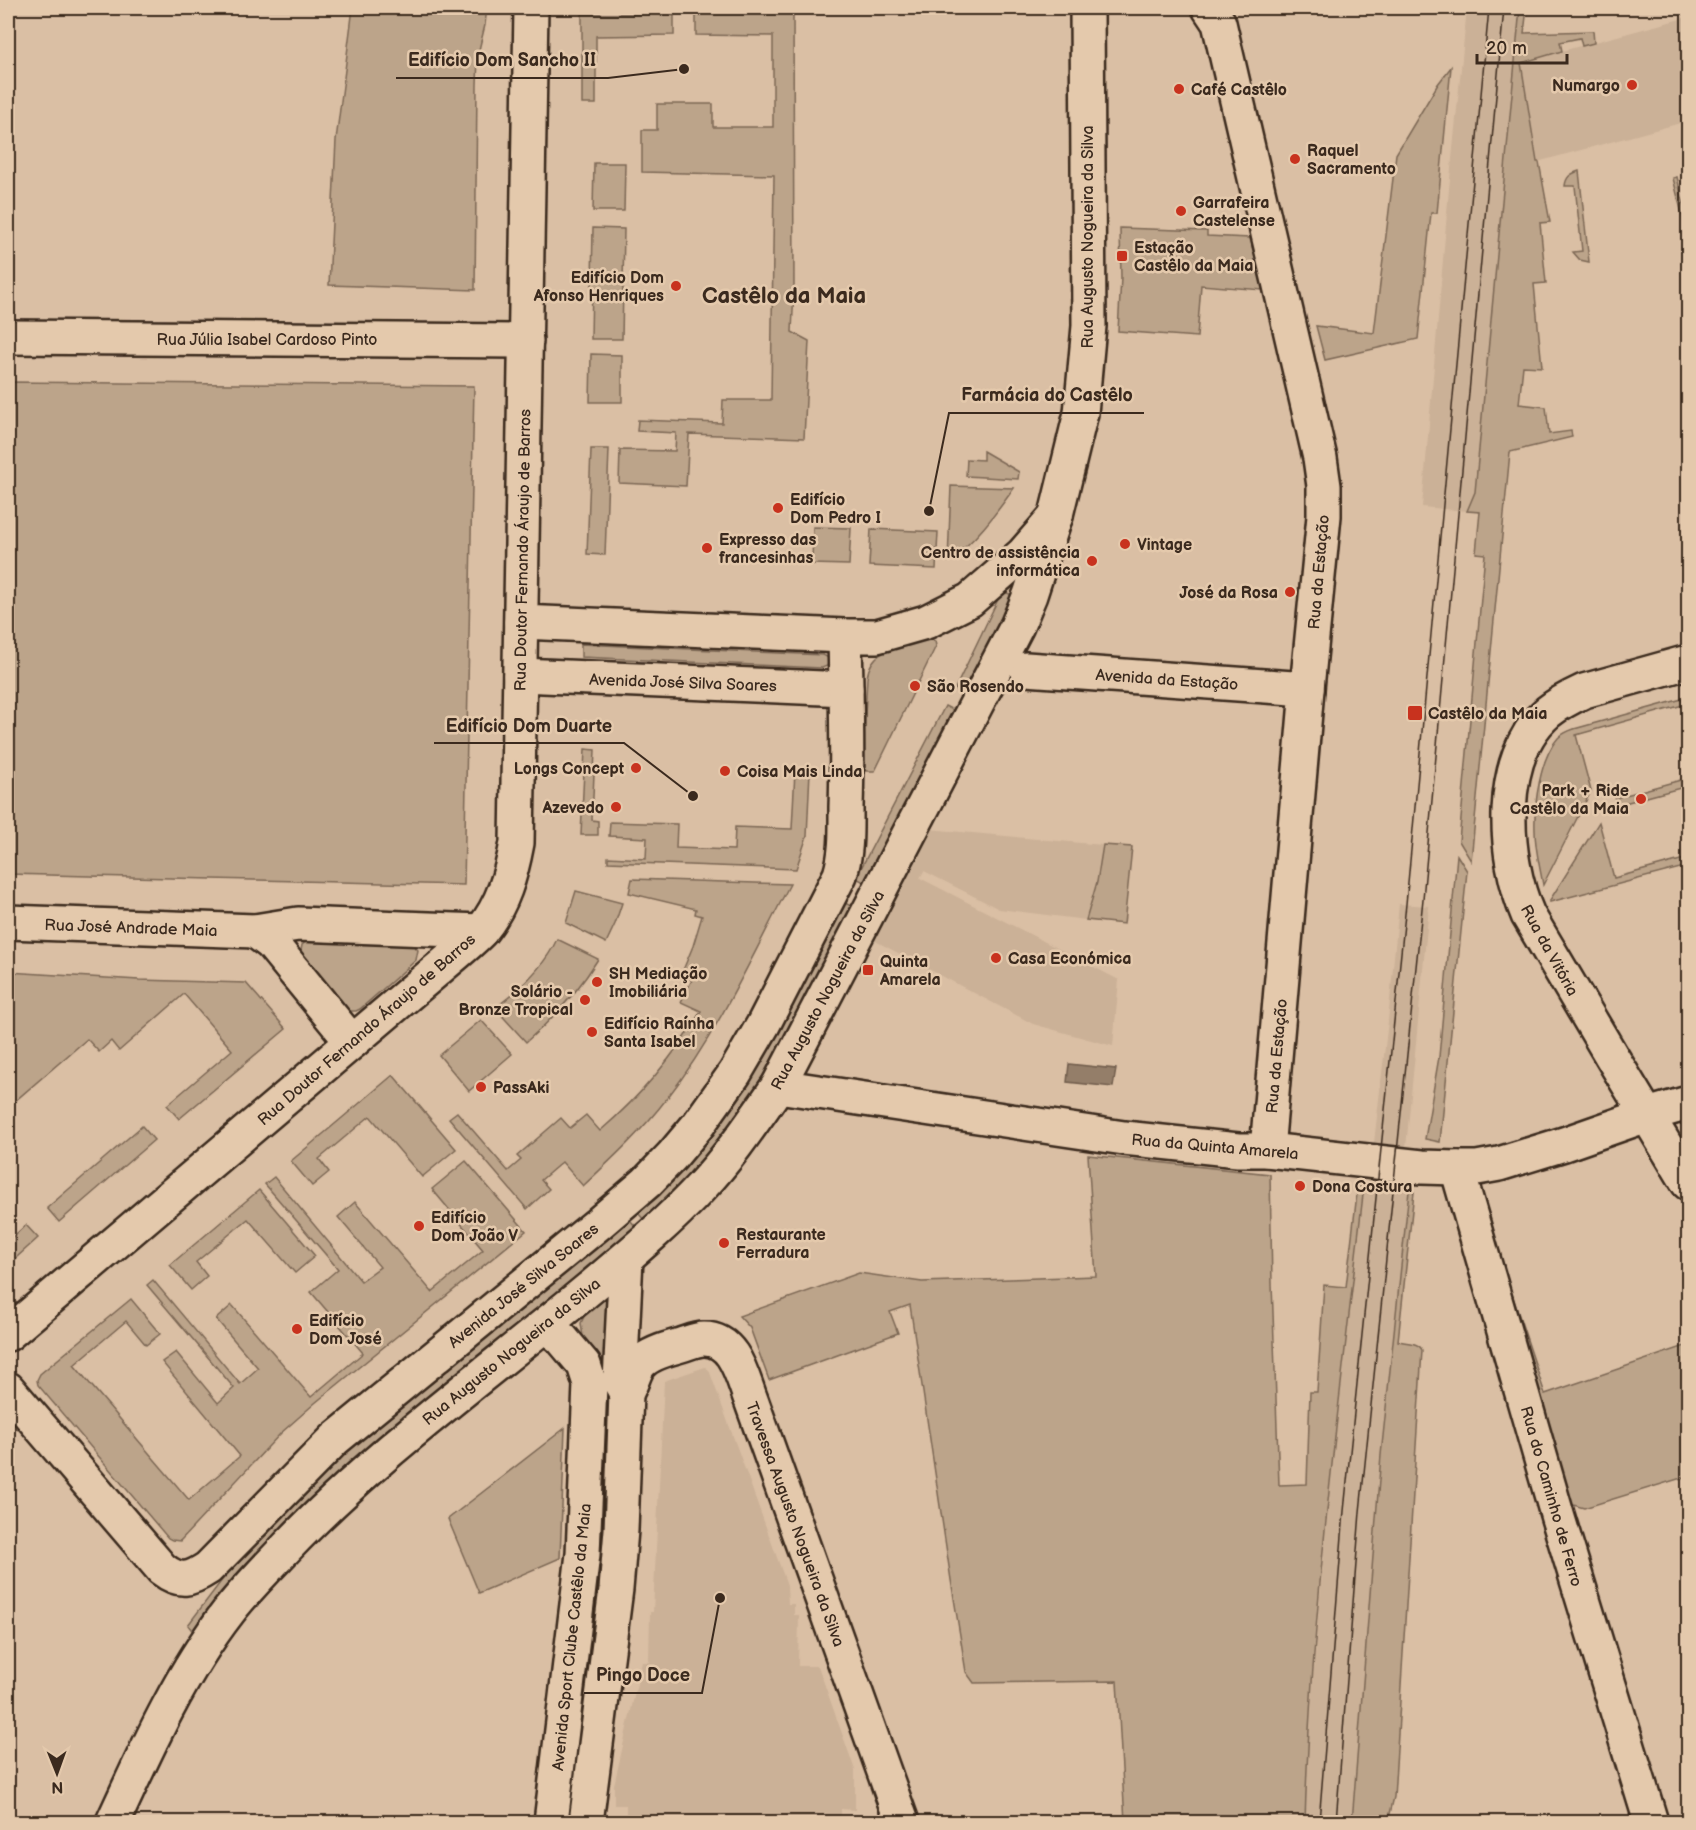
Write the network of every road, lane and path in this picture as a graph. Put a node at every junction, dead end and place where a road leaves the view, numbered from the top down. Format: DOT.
graph roads {
  1 [pos="531,8"];
  2 [pos="1087,8"];
  3 [pos="1209,8"];
  4 [pos="8,337"];
  5 [pos="526,341"];
  6 [pos="1056,515"];
  7 [pos="521,622"];
  8 [pos="845,636"];
  9 [pos="1689,662"];
  10 [pos="1039,669"];
  11 [pos="520,675"];
  12 [pos="846,689"];
  13 [pos="1307,689"];
  14 [pos="8,922"];
  15 [pos="481,930"];
  16 [pos="255,931"];
  17 [pos="352,1042"];
  18 [pos="778,1086"];
  19 [pos="1689,1103"];
  20 [pos="1647,1114"];
  21 [pos="1267,1150"];
  22 [pos="1457,1168"];
  23 [pos="1689,1183"];
  24 [pos="626,1258"];
  25 [pos="545,1325"];
  26 [pos="8,1334"];
  27 [pos="8,1389"];
  28 [pos="626,1393"];
  29 [pos="113,1822"];
  30 [pos="551,1822"];
  31 [pos="586,1822"];
  32 [pos="902,1822"];
  33 [pos="1651,1822"];
  1 -- 5 [label="street, Rua Doutor Fernando Áraujo de Barros"];
  2 -- 6 [label="street, Rua Augusto Nogueira da Silva"];
  3 -- 13 [label="street, Rua da Estação"];
  4 -- 5 [label="street, Rua Júlia Isabel Cardoso Pinto"];
  5 -- 7 [label="street, Rua Doutor Fernando Áraujo de Barros"];
  6 -- 8 [label="street"];
  6 -- 18 [label="street, Rua Augusto Nogueira da Silva"];
  7 -- 8 [label="street"];
  7 -- 11 [label="street, Rua Doutor Fernando Áraujo de Barros"];
  8 -- 12 [label="street, Avenida José Silva Soares"];
  9 -- 20 [label="street, Rua da Vitória"];
  10 -- 13 [label="street, Avenida da Estação"];
  11 -- 12 [label="street, Avenida José Silva Soares"];
  11 -- 15 [label="street, Rua Doutor Fernando Áraujo de Barros"];
  12 -- 27 [label="street, Avenida José Silva Soares"];
  13 -- 21 [label="street, Rua da Estação"];
  14 -- 16 [label="street, Rua José Andrade Maia"];
  15 -- 16 [label="street, Rua José Andrade Maia"];
  15 -- 17 [label="street, Rua Doutor Fernando Áraujo de Barros"];
  16 -- 17 [label="street"];
  17 -- 26 [label="street, Rua Doutor Fernando Áraujo de Barros"];
  18 -- 21 [label="street, Rua da Quinta Amarela"];
  18 -- 24 [label="street, Rua Augusto Nogueira da Silva"];
  19 -- 20 [label="street, Rua da Quinta Amarela"];
  20 -- 22 [label="street, Rua da Quinta Amarela"];
  20 -- 23 [label="street, Rua da Vitória"];
  21 -- 22 [label="street, Rua da Quinta Amarela"];
  22 -- 33 [label="street, Rua do Caminho de Ferro"];
  24 -- 25 [label="street, Rua Augusto Nogueira da Silva"];
  24 -- 28 [label="street"];
  25 -- 29 [label="street, Rua Augusto Nogueira da Silva"];
  25 -- 30 [label="street, Avenida Sport Clube Castêlo da Maia"];
  28 -- 31 [label="street"];
  28 -- 32 [label="street, Travessa Augusto Nogueira da Silva"];
}
